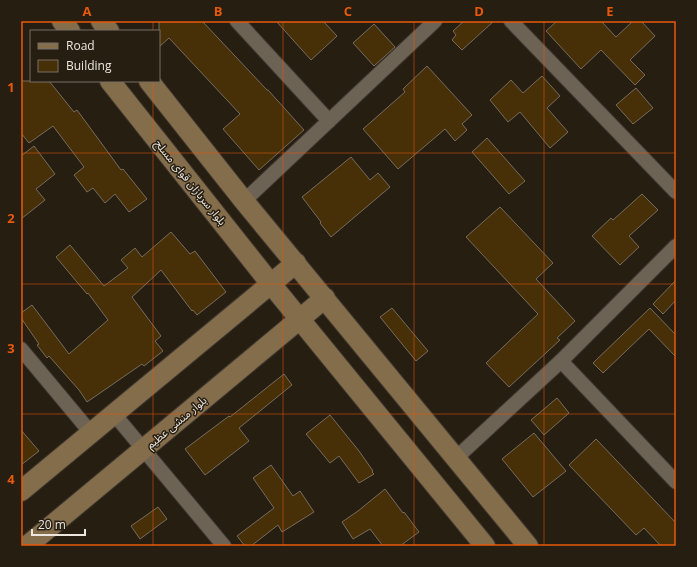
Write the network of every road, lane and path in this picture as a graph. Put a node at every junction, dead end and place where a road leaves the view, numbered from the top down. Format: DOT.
graph roads {
  1 [pos="62,21"];
  2 [pos="101,21"];
  3 [pos="237,21"];
  4 [pos="435,21"];
  5 [pos="511,21"];
  6 [pos="69,30"];
  7 [pos="108,30"];
  8 [pos="111,82"];
  9 [pos="150,82"];
  10 [pos="329,121"];
  11 [pos="676,192"];
  12 [pos="244,201"];
  13 [pos="676,246"];
  14 [pos="296,263"];
  15 [pos="271,284"];
  16 [pos="325,298"];
  17 [pos="300,319"];
  18 [pos="21,349"];
  19 [pos="561,361"];
  20 [pos="114,414"];
  21 [pos="92,433"];
  22 [pos="144,449"];
  23 [pos="456,458"];
  24 [pos="676,482"];
  25 [pos="21,491"];
  26 [pos="27,546"];
  27 [pos="224,546"];
  28 [pos="485,546"];
  29 [pos="528,546"];
  1 -- 6 [label="main road"];
  2 -- 7 [label="main road"];
  3 -- 10 [label="street"];
  4 -- 10 [label="street"];
  5 -- 11 [label="street"];
  8 -- 15 [label="main road, بلوار سربازان قوای مسلح"];
  9 -- 12 [label="main road"];
  10 -- 12 [label="street"];
  12 -- 14 [label="main road"];
  13 -- 19 [label="street"];
  14 -- 15 [label="main road"];
  14 -- 16 [label="main road"];
  15 -- 17 [label="main road, بلوار سربازان قوای مسلح"];
  15 -- 20 [label="main road"];
  16 -- 17 [label="main road, بلوار منشی عظیم"];
  16 -- 23 [label="main road"];
  17 -- 22 [label="main road, بلوار منشی عظیم"];
  17 -- 28 [label="main road, بلوار سربازان قوای مسلح"];
  18 -- 21 [label="street"];
  19 -- 23 [label="street"];
  19 -- 24 [label="street"];
  20 -- 21 [label="main road"];
  20 -- 22 [label="street"];
  21 -- 25 [label="main road"];
  22 -- 26 [label="main road, بلوار منشی عظیم"];
  22 -- 27 [label="street"];
  23 -- 29 [label="main road"];
}
